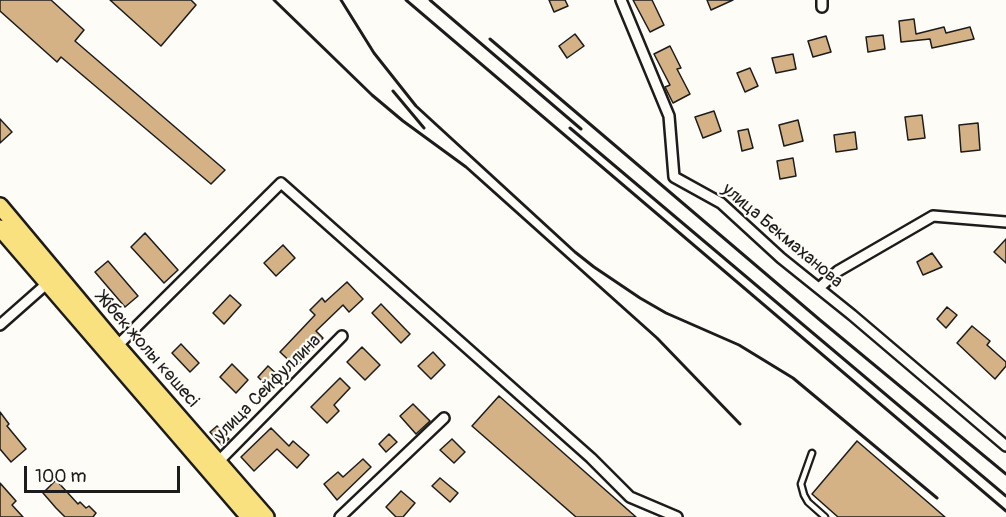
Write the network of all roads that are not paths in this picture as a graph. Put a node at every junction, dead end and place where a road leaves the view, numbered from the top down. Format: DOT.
graph roads {
  1 [pos="621,0"];
  2 [pos="0,206"];
  3 [pos="1006,222"];
  4 [pos="0,228"];
  5 [pos="52,279"];
  6 [pos="819,288"];
  7 [pos="0,325"];
  8 [pos="342,336"];
  9 [pos="117,346"];
  10 [pos="444,417"];
  11 [pos="1006,447"];
  12 [pos="812,453"];
  13 [pos="218,462"];
  14 [pos="249,517"];
  15 [pos="266,517"];
  16 [pos="340,517"];
  17 [pos="677,517"];
  18 [pos="825,517"];
  1 -- 6 [label="street, улица Бекмаханова"];
  2 -- 5 [label="main road, Жібек жолы көшесі"];
  3 -- 6 [label="street"];
  4 -- 5 [label="main road, Жібек жолы көшесі"];
  5 -- 7 [label="street"];
  5 -- 9 [label="main road, Жібек жолы көшесі"];
  5 -- 14 [label="main road, Жібек жолы көшесі"];
  6 -- 11 [label="street, улица Бекмаханова"];
  8 -- 13 [label="street, улица Сейфуллина"];
  9 -- 13 [label="main road, Жібек жолы көшесі"];
  9 -- 17 [label="street"];
  10 -- 16 [label="street"];
  12 -- 18 [label="lane"];
  13 -- 15 [label="main road, Жібек жолы көшесі"];
}
